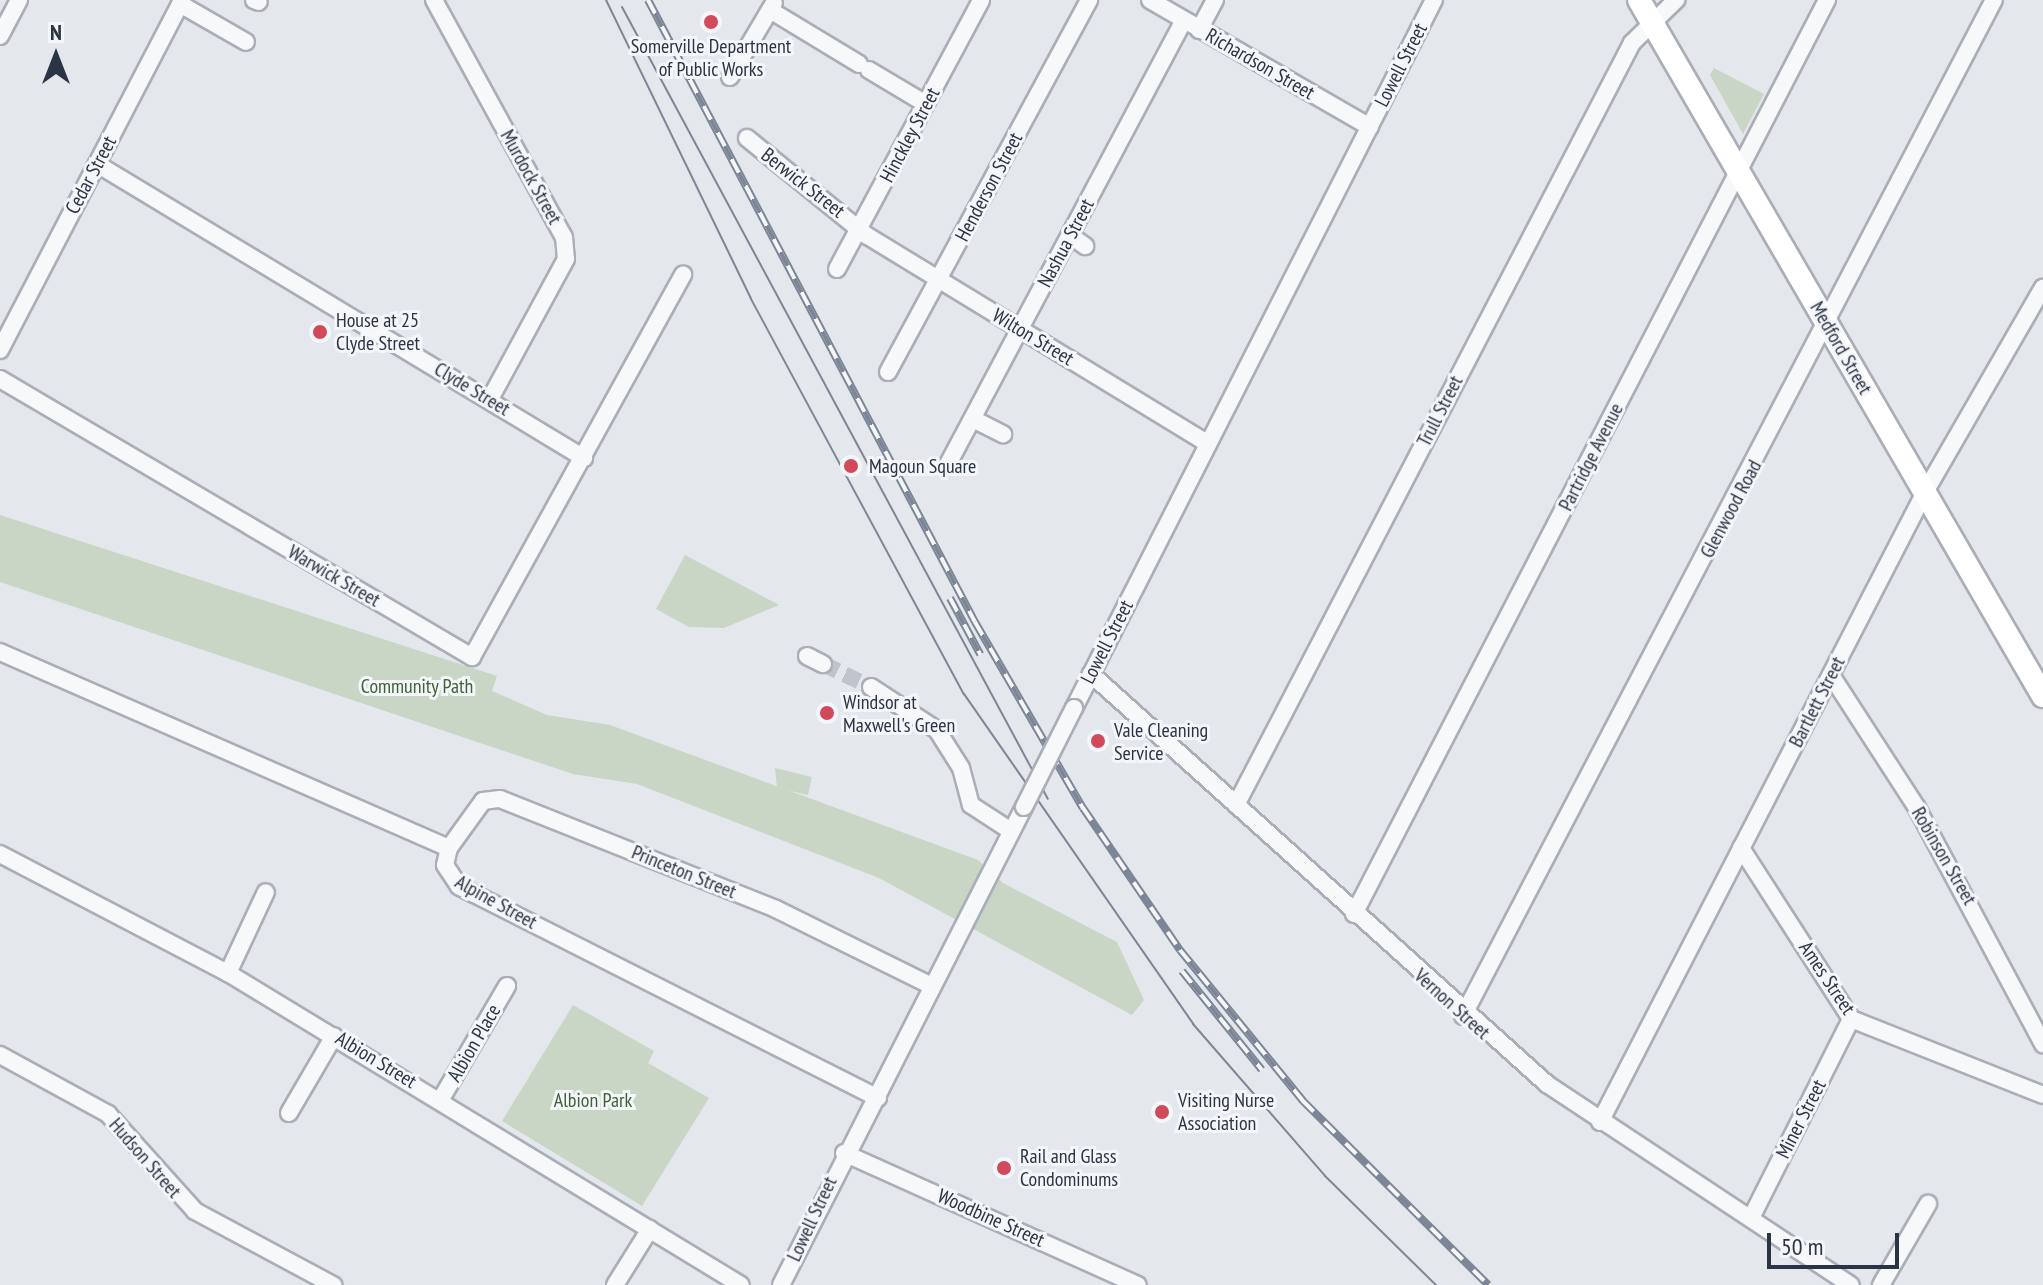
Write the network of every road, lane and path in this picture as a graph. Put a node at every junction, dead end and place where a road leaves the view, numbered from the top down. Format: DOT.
graph roads {
  1 [pos="19,0"];
  2 [pos="434,0"];
  3 [pos="981,0"];
  4 [pos="1089,0"];
  5 [pos="1150,0"];
  6 [pos="1215,0"];
  7 [pos="1639,0"];
  8 [pos="1676,0"];
  9 [pos="1827,0"];
  10 [pos="1994,0"];
  11 [pos="1432,1"];
  12 [pos="181,2"];
  13 [pos="773,5"];
  14 [pos="1192,25"];
  15 [pos="1654,25"];
  16 [pos="0,36"];
  17 [pos="246,42"];
  18 [pos="730,77"];
  19 [pos="926,104"];
  20 [pos="1370,127"];
  21 [pos="747,138"];
  22 [pos="97,164"];
  23 [pos="1738,174"];
  24 [pos="860,228"];
  25 [pos="1070,235"];
  26 [pos="1085,246"];
  27 [pos="837,269"];
  28 [pos="683,274"];
  29 [pos="939,280"];
  30 [pos="2043,288"];
  31 [pos="1828,325"];
  32 [pos="1020,329"];
  33 [pos="0,350"];
  34 [pos="888,372"];
  35 [pos="0,379"];
  36 [pos="490,399"];
  37 [pos="973,419"];
  38 [pos="1003,434"];
  39 [pos="1208,444"];
  40 [pos="584,458"];
  41 [pos="947,466"];
  42 [pos="1925,492"];
  43 [pos="0,652"];
  44 [pos="807,656"];
  45 [pos="823,664"];
  46 [pos="1091,674"];
  47 [pos="1831,675"];
  48 [pos="871,687"];
  49 [pos="2043,696"];
  50 [pos="1236,805"];
  51 [pos="1011,831"];
  52 [pos="449,848"];
  53 [pos="1741,848"];
  54 [pos="0,854"];
  55 [pos="266,892"];
  56 [pos="1354,914"];
  57 [pos="228,973"];
  58 [pos="507,986"];
  59 [pos="932,986"];
  60 [pos="1463,1016"];
  61 [pos="1851,1019"];
  62 [pos="334,1036"];
  63 [pos="2043,1044"];
  64 [pos="0,1055"];
  65 [pos="2043,1095"];
  66 [pos="878,1098"];
  67 [pos="441,1099"];
  68 [pos="289,1113"];
  69 [pos="1600,1122"];
  70 [pos="844,1153"];
  71 [pos="1928,1204"];
  72 [pos="1751,1218"];
  73 [pos="650,1229"];
  74 [pos="333,1285"];
  75 [pos="615,1285"];
  76 [pos="741,1285"];
  77 [pos="781,1285"];
  78 [pos="1138,1285"];
  79 [pos="1851,1285"];
  80 [pos="1881,1285"];
  1 -- 16 [label="street"];
  2 -- 36 [label="street, Murdock Street"];
  3 -- 19 [label="street, Hinckley Street"];
  4 -- 29 [label="street, Henderson Street"];
  5 -- 14 [label="street, Richardson Street"];
  6 -- 14 [label="street, Nashua Street"];
  7 -- 15 [label="main road, Medford Street"];
  8 -- 15 [label="street, Trull Street"];
  9 -- 23 [label="street, Partridge Avenue"];
  10 -- 31 [label="street, Glenwood Road"];
  11 -- 20 [label="street, Lowell Street"];
  12 -- 17 [label="street"];
  12 -- 22 [label="street, Cedar Street"];
  13 -- 18 [label="street"];
  13 -- 19 [label="street"];
  14 -- 20 [label="street, Richardson Street"];
  14 -- 25 [label="street, Nashua Street"];
  15 -- 23 [label="main road, Medford Street"];
  15 -- 50 [label="street, Trull Street"];
  19 -- 24 [label="street, Hinckley Street"];
  20 -- 39 [label="street, Lowell Street"];
  21 -- 24 [label="street, Berwick Street"];
  22 -- 33 [label="street, Cedar Street"];
  22 -- 36 [label="street, Clyde Street"];
  23 -- 31 [label="main road, Medford Street"];
  23 -- 56 [label="street, Partridge Avenue"];
  24 -- 27 [label="street, Hinckley Street"];
  24 -- 29 [label="street, Wilton Street"];
  25 -- 26 [label="street"];
  25 -- 32 [label="street, Nashua Street"];
  28 -- 40 [label="street"];
  29 -- 32 [label="street, Wilton Street"];
  29 -- 34 [label="street, Henderson Street"];
  30 -- 42 [label="street, Bartlett Street"];
  31 -- 42 [label="main road, Medford Street"];
  31 -- 60 [label="street, Glenwood Road"];
  32 -- 37 [label="street, Nashua Street"];
  32 -- 39 [label="street, Wilton Street"];
  35 -- 40 [label="street, Warwick Street"];
  36 -- 40 [label="street, Clyde Street"];
  37 -- 38 [label="street"];
  37 -- 41 [label="street, Nashua Street"];
  39 -- 46 [label="street, Lowell Street"];
  42 -- 47 [label="street, Bartlett Street"];
  42 -- 49 [label="main road, Medford Street"];
  43 -- 52 [label="street, Alpine Street"];
  44 -- 45 [label="street"];
  46 -- 50 [label="street, Vernon Street"];
  46 -- 51 [label="street, Lowell Street, bridge"];
  47 -- 53 [label="street, Bartlett Street"];
  47 -- 63 [label="street, Robinson Street"];
  48 -- 51 [label="street"];
  50 -- 56 [label="street, Vernon Street"];
  51 -- 59 [label="street, Lowell Street"];
  52 -- 59 [label="street, Princeton Street"];
  52 -- 66 [label="street, Alpine Street"];
  53 -- 61 [label="street, Ames Street"];
  53 -- 69 [label="street, Bartlett Street"];
  54 -- 57 [label="street, Albion Street"];
  55 -- 57 [label="street"];
  56 -- 60 [label="street, Vernon Street"];
  57 -- 62 [label="street, Albion Street"];
  58 -- 67 [label="street, Albion Place"];
  59 -- 66 [label="street, Lowell Street"];
  60 -- 69 [label="street, Vernon Street"];
  61 -- 65 [label="street, Ames Street"];
  61 -- 72 [label="street, Miner Street"];
  62 -- 67 [label="street, Albion Street"];
  62 -- 68 [label="street"];
  64 -- 74 [label="street, Hudson Street"];
  66 -- 70 [label="street, Lowell Street"];
  67 -- 73 [label="street, Albion Street"];
  69 -- 72 [label="street, Vernon Street"];
  70 -- 77 [label="street, Lowell Street"];
  70 -- 78 [label="street, Woodbine Street"];
  71 -- 80 [label="street"];
  72 -- 79 [label="street, Vernon Street"];
  73 -- 75 [label="street"];
  73 -- 76 [label="street, Albion Street"];
}
